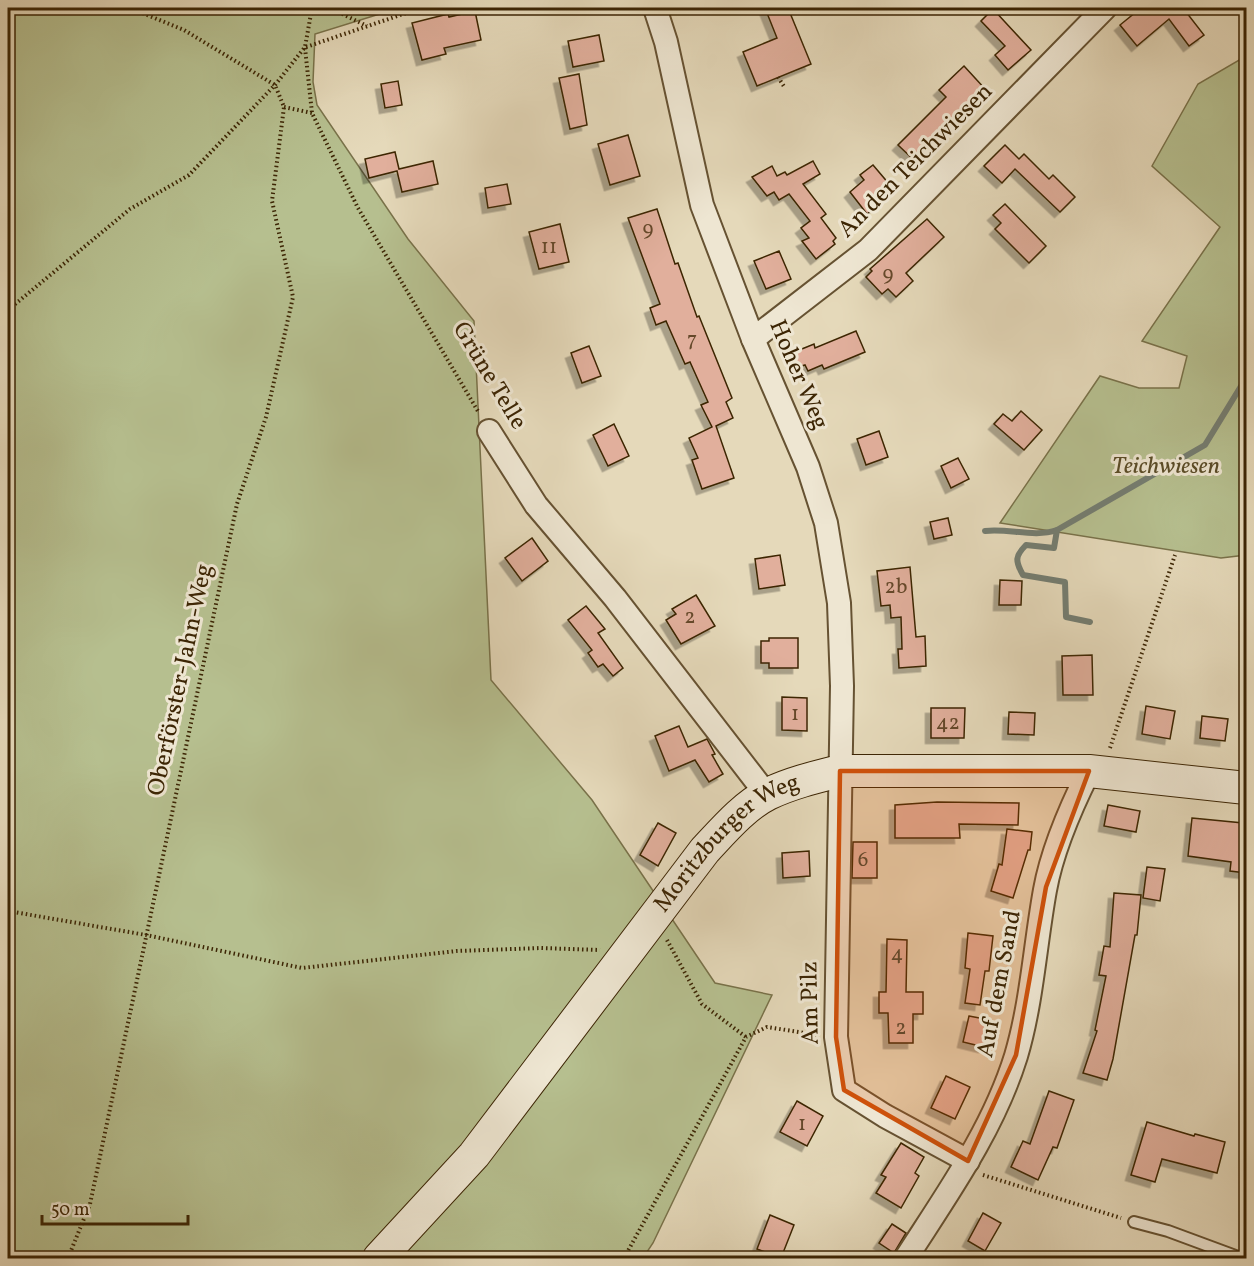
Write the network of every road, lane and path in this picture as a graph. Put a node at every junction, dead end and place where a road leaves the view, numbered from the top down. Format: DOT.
graph roads {
  1 [pos="130,8"];
  2 [pos="312,8"];
  3 [pos="330,8"];
  4 [pos="421,8"];
  5 [pos="655,8"];
  6 [pos="1105,8"];
  7 [pos="367,26"];
  8 [pos="305,47"];
  9 [pos="778,77"];
  10 [pos="275,86"];
  11 [pos="785,88"];
  12 [pos="284,108"];
  13 [pos="312,113"];
  14 [pos="8,310"];
  15 [pos="753,339"];
  16 [pos="489,431"];
  17 [pos="1175,555"];
  18 [pos="840,771"];
  19 [pos="1096,772"];
  20 [pos="1246,788"];
  21 [pos="767,795"];
  22 [pos="8,911"];
  23 [pos="654,918"];
  24 [pos="146,935"];
  25 [pos="628,951"];
  26 [pos="746,1037"];
  27 [pos="836,1037"];
  28 [pos="972,1167"];
  29 [pos="1134,1222"];
  30 [pos="68,1258"];
  31 [pos="379,1258"];
  32 [pos="624,1258"];
  33 [pos="906,1258"];
  34 [pos="1241,1258"];
  1 -- 10 [label="path"];
  2 -- 8 [label="path"];
  3 -- 7 [label="path"];
  4 -- 7 [label="path"];
  5 -- 15 [label="street, Hoher Weg"];
  6 -- 15 [label="street, An den Teichwiesen"];
  7 -- 8 [label="path"];
  8 -- 10 [label="path"];
  8 -- 13 [label="path, Grüne Telle"];
  9 -- 11 [label="path"];
  10 -- 12 [label="path"];
  10 -- 14 [label="path"];
  12 -- 13 [label="path"];
  12 -- 24 [label="path, Oberförster-Jahn-Weg"];
  13 -- 16 [label="path, Grüne Telle"];
  15 -- 18 [label="street, Hoher Weg"];
  16 -- 21 [label="street, Grüne Telle"];
  17 -- 19 [label="path"];
  18 -- 19 [label="street, Moritzburger Weg"];
  18 -- 21 [label="street, Moritzburger Weg"];
  18 -- 27 [label="street, Am Pilz"];
  19 -- 20 [label="street, Moritzburger Weg"];
  19 -- 28 [label="street, Auf dem Sand"];
  21 -- 23 [label="street, Moritzburger Weg"];
  22 -- 24 [label="path"];
  23 -- 25 [label="street, Moritzburger Weg"];
  23 -- 26 [label="path"];
  24 -- 25 [label="path"];
  24 -- 30 [label="path, Oberförster-Jahn-Weg"];
  25 -- 31 [label="street, Moritzburger Weg"];
  26 -- 27 [label="path"];
  26 -- 32 [label="path"];
  27 -- 28 [label="street, Am Pilz"];
  28 -- 29 [label="path"];
  28 -- 33 [label="street, Auf dem Sand"];
  29 -- 34 [label="lane"];
}
